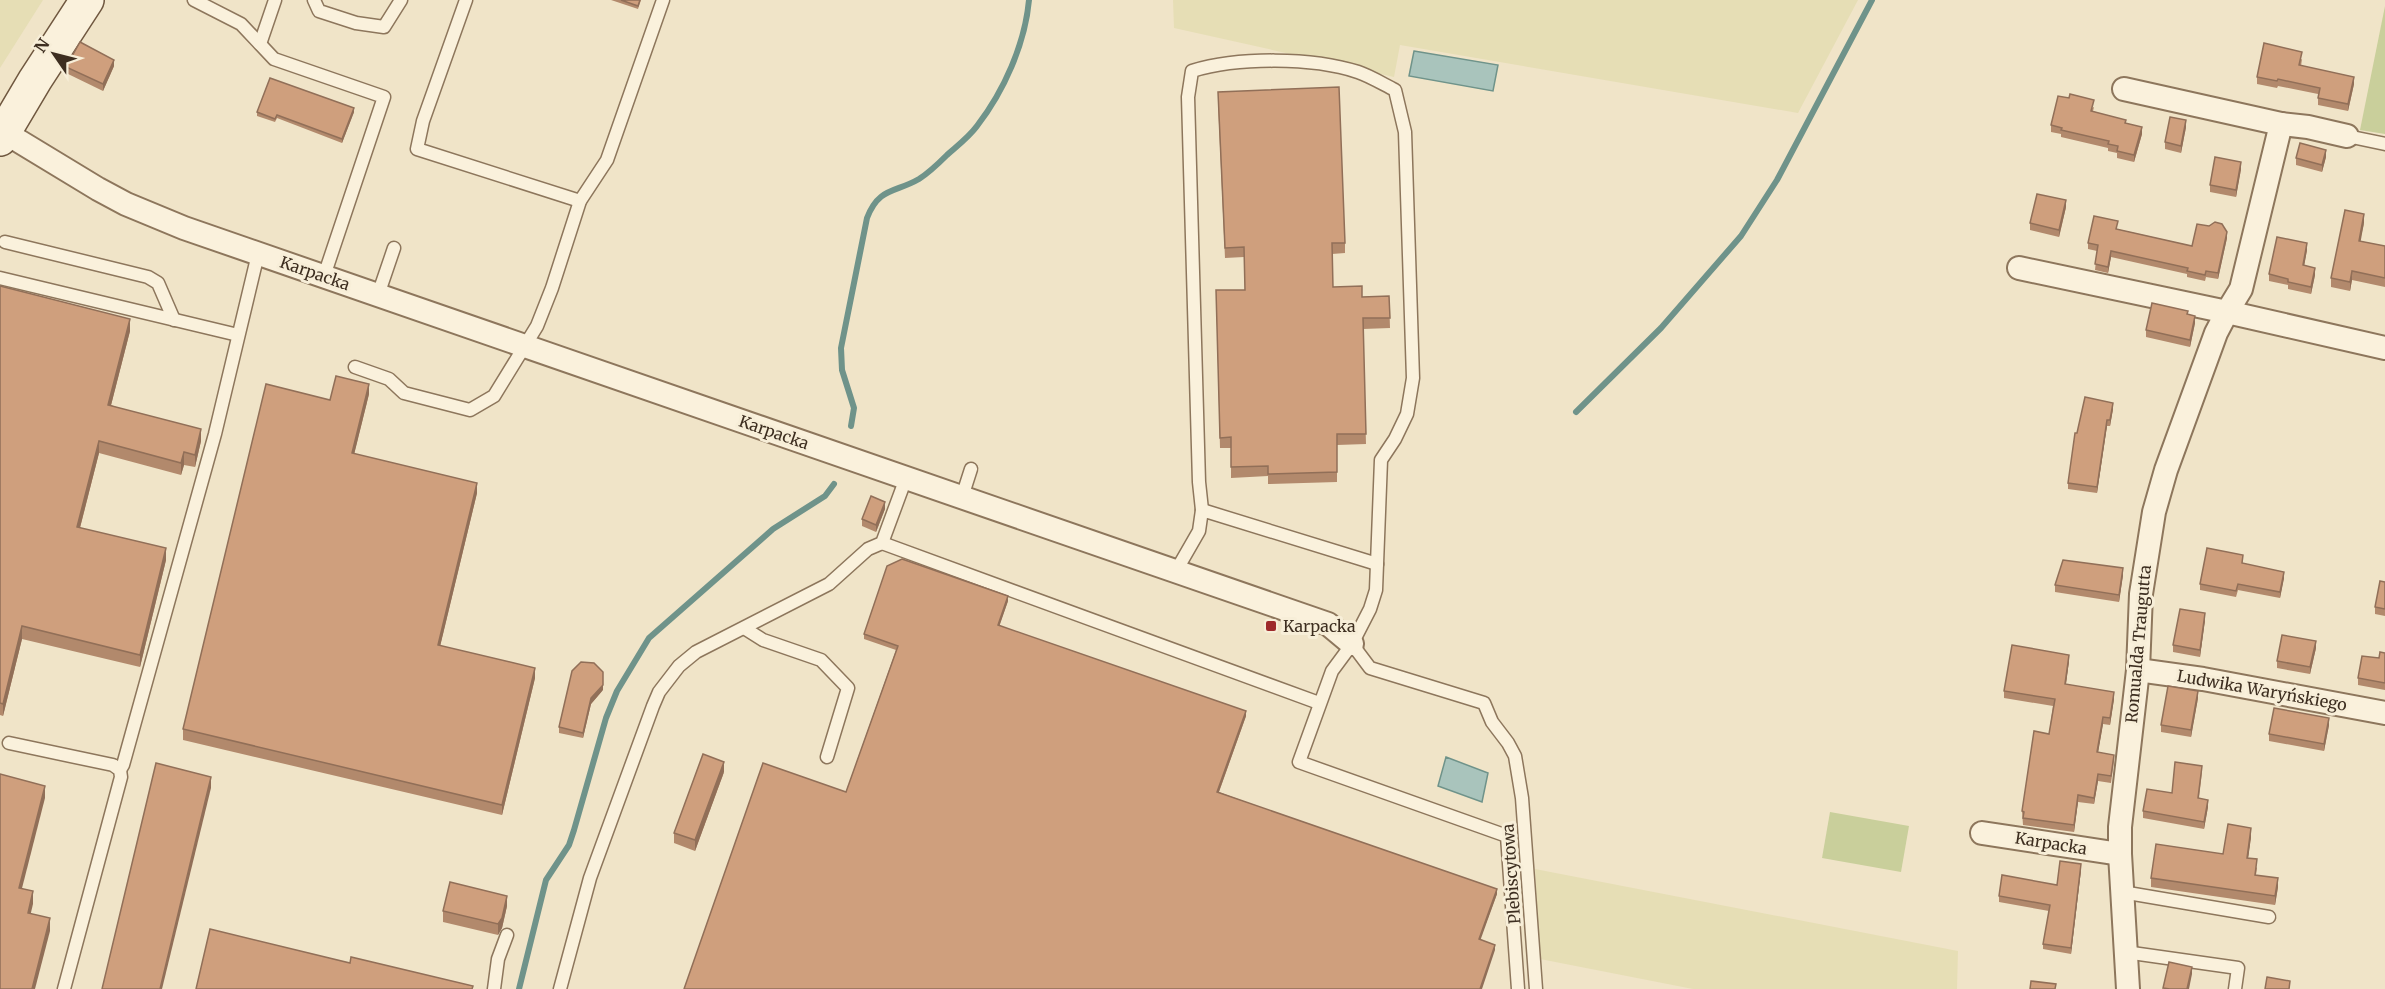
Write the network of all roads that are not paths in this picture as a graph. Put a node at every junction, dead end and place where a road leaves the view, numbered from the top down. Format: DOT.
graph roads {
  1 [pos="87,0"];
  2 [pos="194,0"];
  3 [pos="275,0"];
  4 [pos="314,0"];
  5 [pos="401,0"];
  6 [pos="466,0"];
  7 [pos="663,0"];
  8 [pos="260,44"];
  9 [pos="2124,89"];
  10 [pos="2281,124"];
  11 [pos="2,135"];
  12 [pos="2347,136"];
  13 [pos="2385,144"];
  14 [pos="580,201"];
  15 [pos="5,242"];
  16 [pos="394,248"];
  17 [pos="258,254"];
  18 [pos="2019,268"];
  19 [pos="324,276"];
  20 [pos="0,279"];
  21 [pos="378,295"];
  22 [pos="2227,312"];
  23 [pos="174,320"];
  24 [pos="238,335"];
  25 [pos="524,345"];
  26 [pos="2385,348"];
  27 [pos="355,367"];
  28 [pos="971,468"];
  29 [pos="906,478"];
  30 [pos="962,497"];
  31 [pos="1202,510"];
  32 [pos="882,543"];
  33 [pos="1377,564"];
  34 [pos="1176,572"];
  35 [pos="744,628"];
  36 [pos="1352,644"];
  37 [pos="2138,670"];
  38 [pos="1319,703"];
  39 [pos="2385,712"];
  40 [pos="9,743"];
  41 [pos="1515,756"];
  42 [pos="827,757"];
  43 [pos="120,770"];
  44 [pos="1982,833"];
  45 [pos="2120,854"];
  46 [pos="2122,892"];
  47 [pos="2269,917"];
  48 [pos="507,935"];
  49 [pos="2125,952"];
  50 [pos="64,989"];
  51 [pos="494,989"];
  52 [pos="560,989"];
  53 [pos="1518,989"];
  54 [pos="1536,989"];
  55 [pos="2128,989"];
  56 [pos="2235,989"];
  1 -- 11 [label="street"];
  2 -- 8 [label="lane"];
  3 -- 8 [label="lane"];
  4 -- 5 [label="lane"];
  6 -- 14 [label="lane"];
  7 -- 14 [label="lane"];
  8 -- 19 [label="lane"];
  9 -- 10 [label="street"];
  10 -- 12 [label="street"];
  10 -- 22 [label="street, Romualda Traugutta"];
  11 -- 17 [label="street, Karpacka"];
  12 -- 13 [label="lane"];
  14 -- 25 [label="lane"];
  15 -- 23 [label="lane"];
  16 -- 21 [label="lane"];
  17 -- 19 [label="street, Karpacka"];
  17 -- 24 [label="lane"];
  18 -- 22 [label="street"];
  19 -- 21 [label="street, Karpacka"];
  20 -- 23 [label="lane"];
  21 -- 25 [label="street, Karpacka"];
  22 -- 26 [label="street"];
  22 -- 37 [label="street, Romualda Traugutta"];
  23 -- 24 [label="lane"];
  24 -- 43 [label="lane"];
  25 -- 27 [label="lane"];
  25 -- 29 [label="street, Karpacka"];
  28 -- 30 [label="lane"];
  29 -- 30 [label="street, Karpacka"];
  29 -- 32 [label="lane"];
  30 -- 34 [label="street, Karpacka"];
  31 -- 33 [label="lane"];
  31 -- 33 [label="lane"];
  31 -- 34 [label="lane"];
  32 -- 35 [label="lane"];
  32 -- 38 [label="lane"];
  33 -- 36 [label="lane"];
  34 -- 36 [label="street, Karpacka"];
  35 -- 42 [label="lane"];
  35 -- 52 [label="lane"];
  36 -- 38 [label="lane"];
  36 -- 41 [label="lane, Karpacka"];
  37 -- 39 [label="street, Ludwika Waryńskiego"];
  37 -- 45 [label="street, Romualda Traugutta"];
  38 -- 53 [label="lane"];
  40 -- 43 [label="lane"];
  41 -- 54 [label="lane, Plebiscytowa"];
  43 -- 50 [label="lane"];
  44 -- 45 [label="street, Karpacka"];
  45 -- 46 [label="street, Romualda Traugutta"];
  46 -- 47 [label="lane"];
  46 -- 49 [label="street, Romualda Traugutta"];
  48 -- 51 [label="lane"];
  49 -- 55 [label="street, Romualda Traugutta"];
  49 -- 56 [label="lane"];
}
